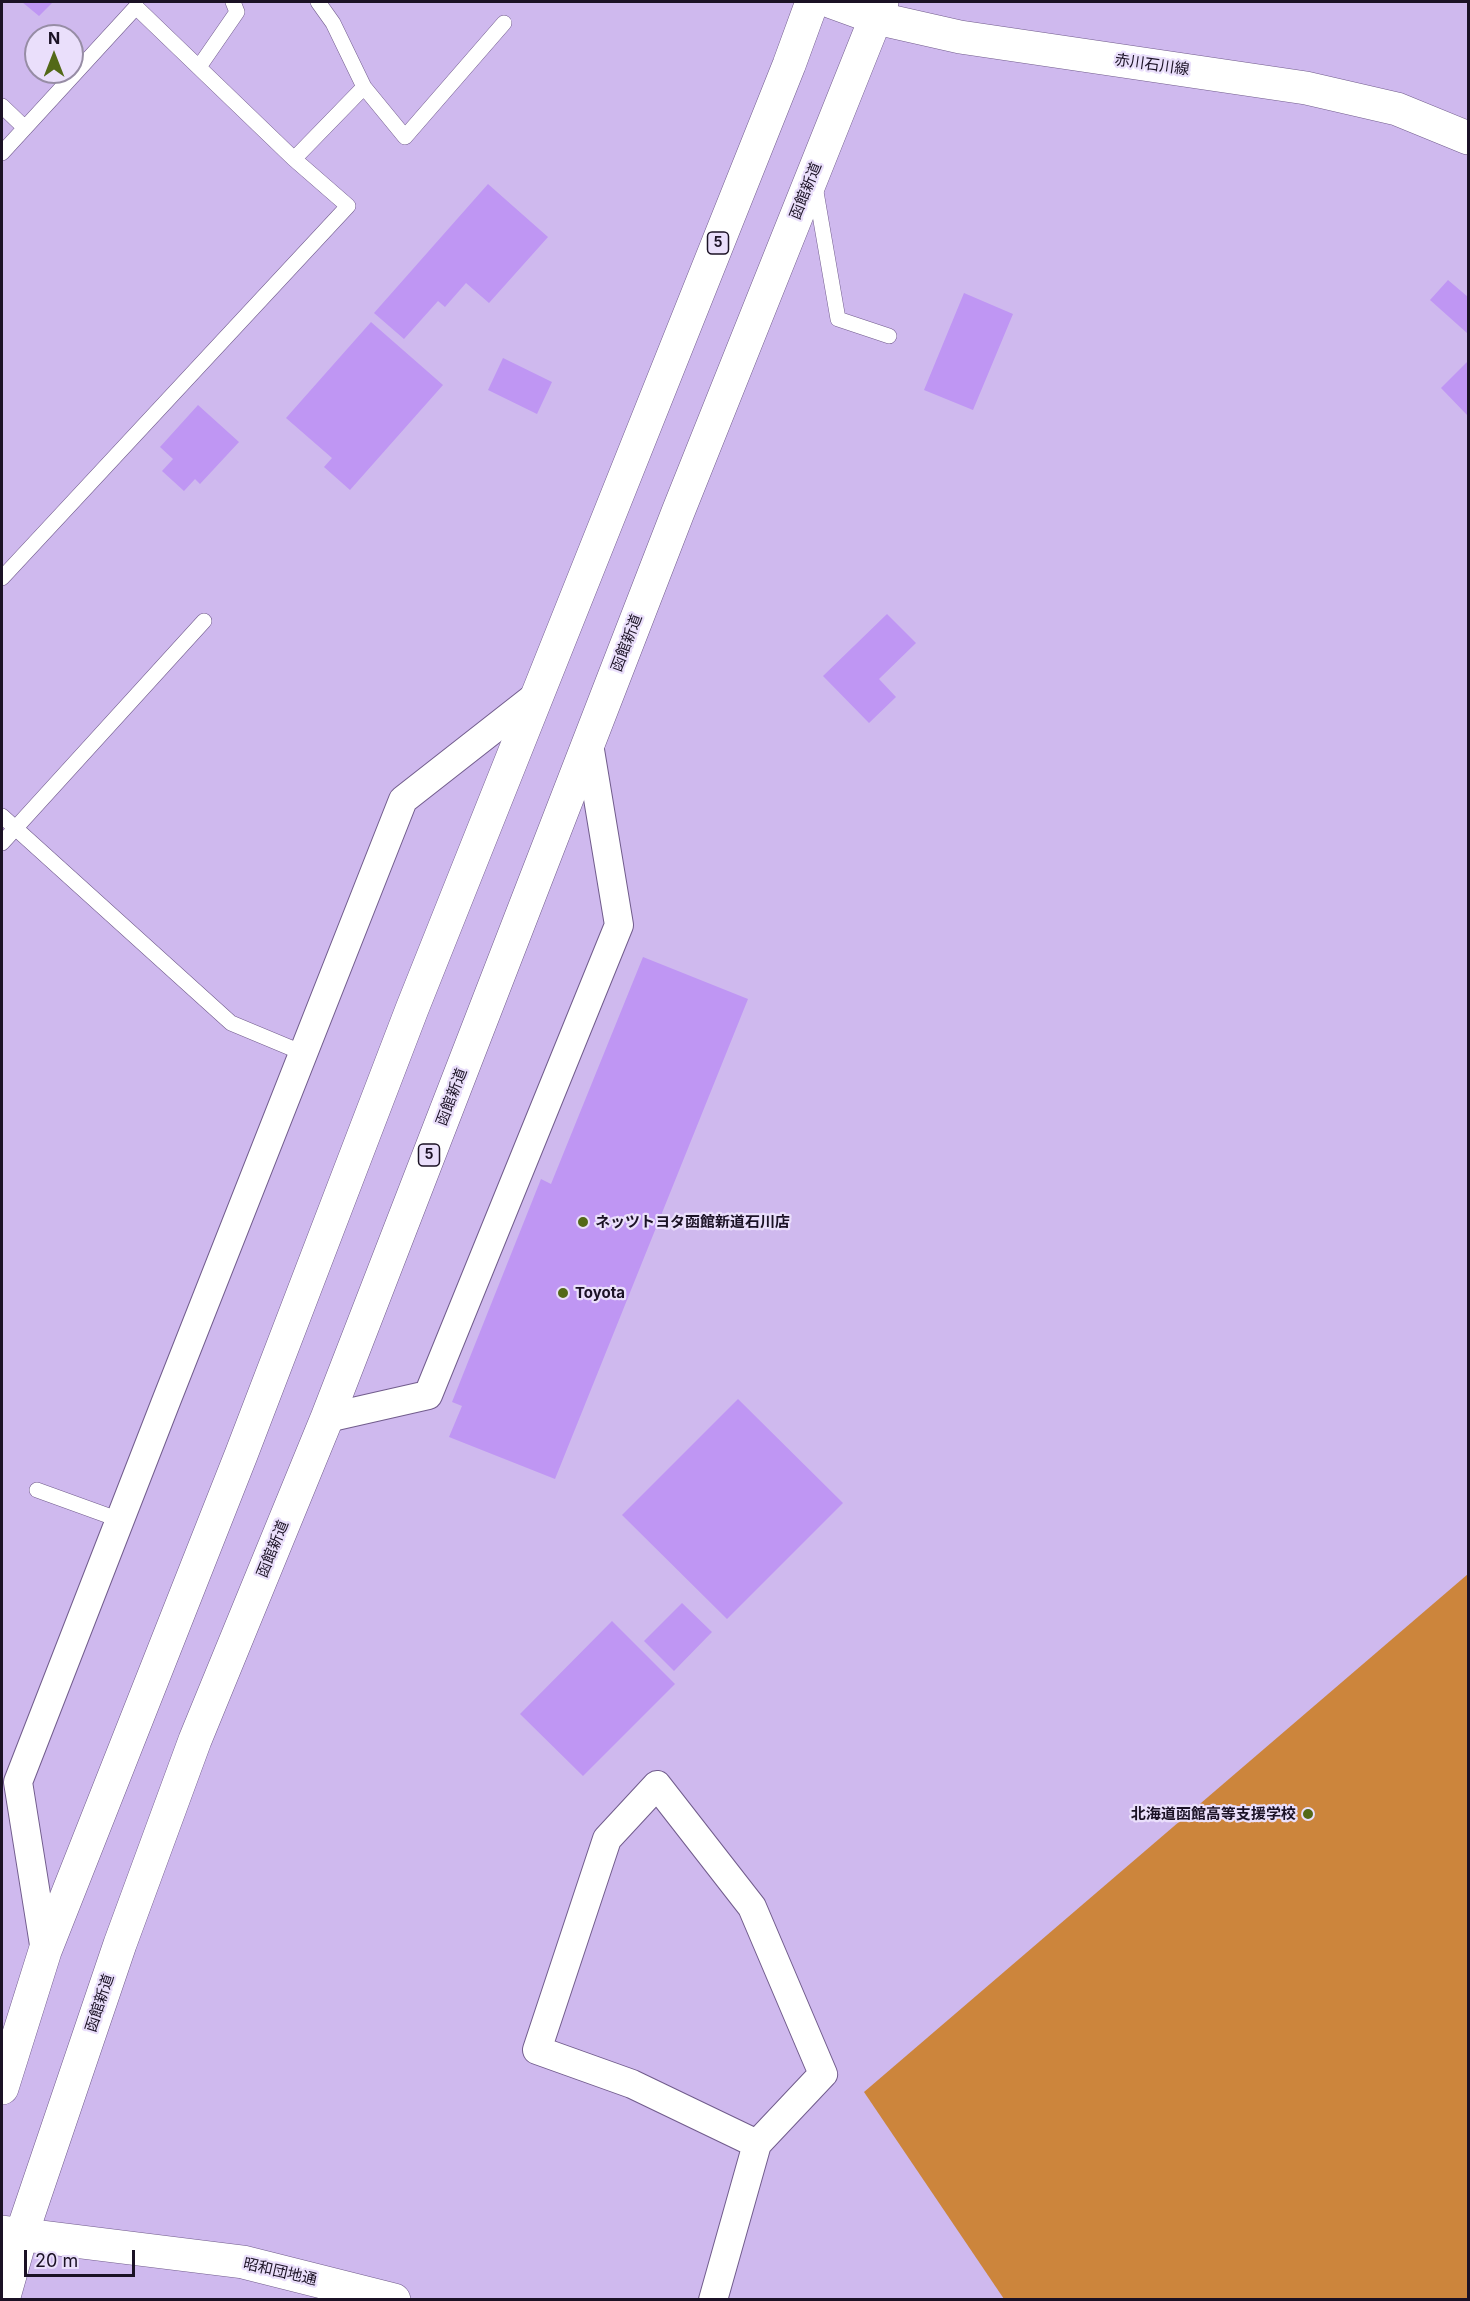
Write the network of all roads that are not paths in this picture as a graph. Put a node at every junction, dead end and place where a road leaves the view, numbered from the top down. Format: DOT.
graph roads {
  1 [pos="233,2"];
  2 [pos="318,2"];
  3 [pos="327,2"];
  4 [pos="812,2"];
  5 [pos="832,2"];
  6 [pos="879,10"];
  7 [pos="333,23"];
  8 [pos="504,23"];
  9 [pos="199,67"];
  10 [pos="364,87"];
  11 [pos="2,106"];
  12 [pos="25,128"];
  13 [pos="1468,138"];
  14 [pos="2,153"];
  15 [pos="294,159"];
  16 [pos="813,174"];
  17 [pos="889,336"];
  18 [pos="2,578"];
  19 [pos="204,621"];
  20 [pos="537,695"];
  21 [pos="589,744"];
  22 [pos="2,816"];
  23 [pos="15,828"];
  24 [pos="2,843"];
  25 [pos="303,1053"];
  26 [pos="327,1418"];
  27 [pos="37,1490"];
  28 [pos="120,1520"];
  29 [pos="45,1951"];
  30 [pos="2,2088"];
  31 [pos="757,2144"];
  32 [pos="12,2233"];
  33 [pos="3,2300"];
  34 [pos="394,2300"];
  35 [pos="713,2300"];
  1 -- 9 [label="lane"];
  2 -- 7 [label="lane"];
  3 -- 7 [label="lane"];
  4 -- 20 [label="main road, 5"];
  5 -- 6 [label="main road, 赤川石川線"];
  6 -- 13 [label="main road, 赤川石川線"];
  6 -- 16 [label="main road, 函館新道 / 5"];
  7 -- 10 [label="lane"];
  8 -- 10 [label="lane"];
  9 -- 12 [label="lane"];
  9 -- 15 [label="lane"];
  10 -- 15 [label="lane"];
  11 -- 12 [label="lane"];
  12 -- 14 [label="lane"];
  15 -- 18 [label="lane"];
  16 -- 17 [label="lane"];
  16 -- 21 [label="main road, 函館新道 / 5"];
  19 -- 23 [label="lane"];
  20 -- 25 [label="street"];
  20 -- 29 [label="main road, 5"];
  21 -- 26 [label="main road, 函館新道 / 5"];
  21 -- 26 [label="street"];
  22 -- 23 [label="lane"];
  23 -- 24 [label="lane"];
  23 -- 25 [label="lane"];
  25 -- 28 [label="street"];
  26 -- 32 [label="main road, 函館新道 / 5"];
  27 -- 28 [label="lane"];
  28 -- 29 [label="street"];
  29 -- 30 [label="main road, 5"];
  31 -- 31 [label="street"];
  31 -- 35 [label="street"];
  32 -- 33 [label="main road, 函館新道 / 5"];
  32 -- 34 [label="main road, 昭和団地通"];
}
